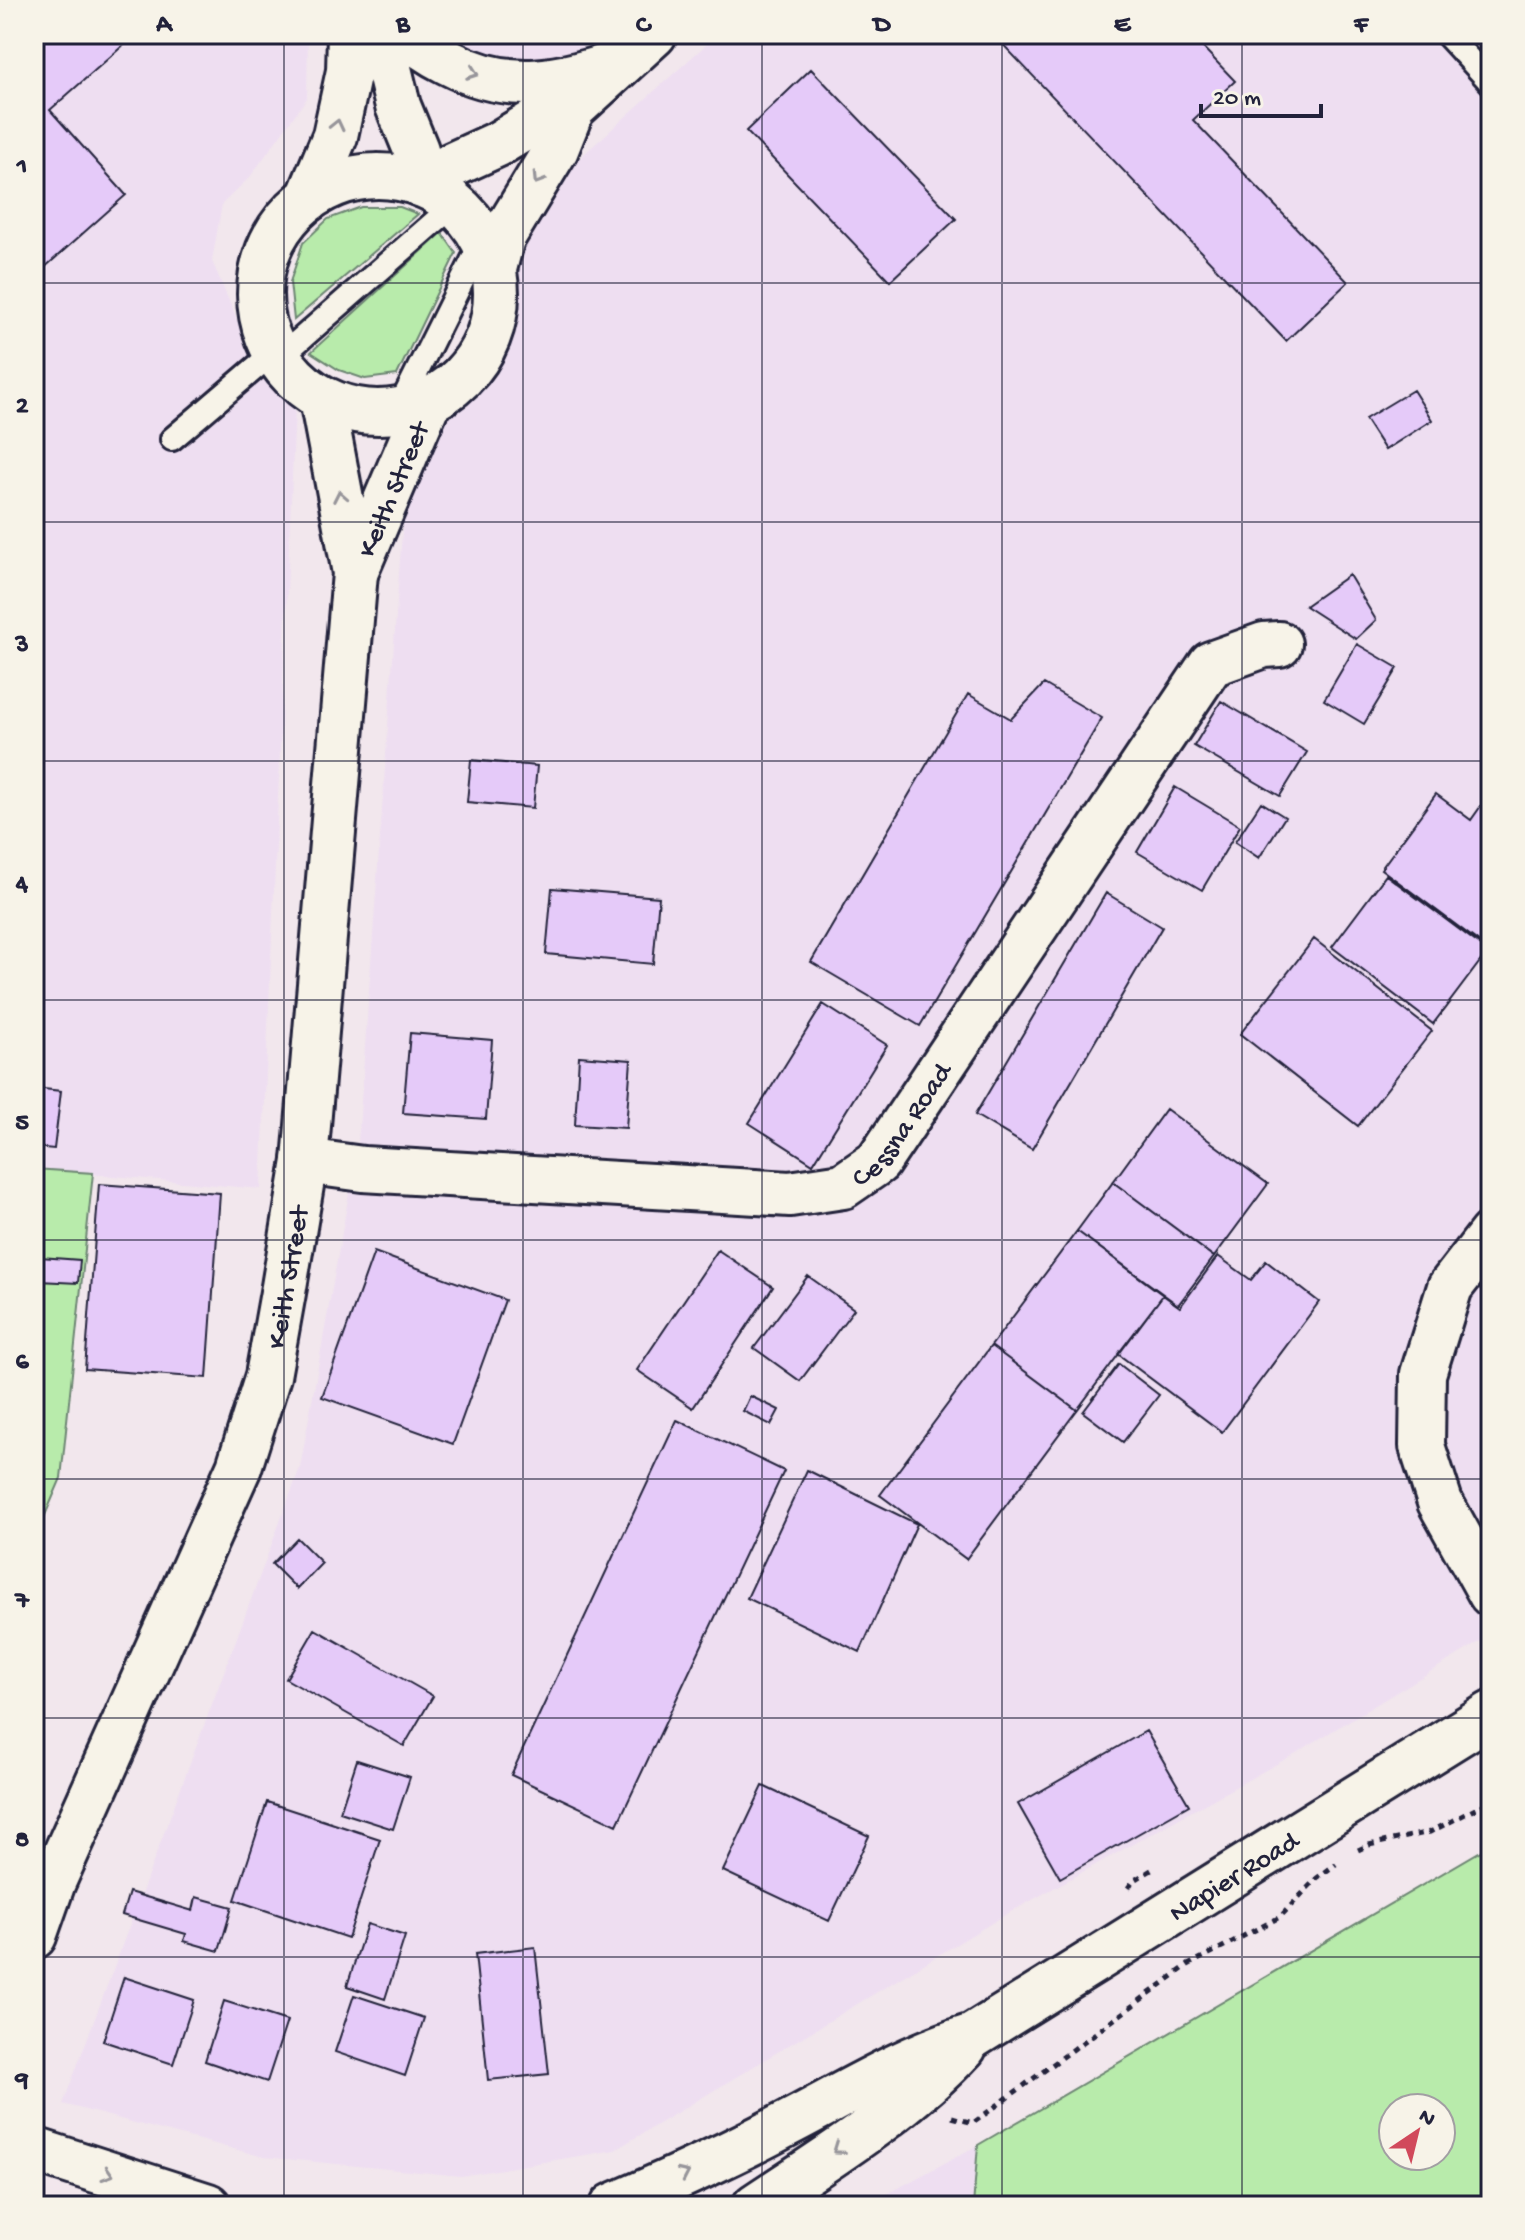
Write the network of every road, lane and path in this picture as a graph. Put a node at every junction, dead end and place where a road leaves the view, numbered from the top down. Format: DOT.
graph roads {
  1 [pos="350,34"];
  2 [pos="383,34"];
  3 [pos="407,34"];
  4 [pos="1446,34"];
  5 [pos="639,48"];
  6 [pos="1491,83"];
  7 [pos="572,109"];
  8 [pos="434,191"];
  9 [pos="309,198"];
  10 [pos="489,254"];
  11 [pos="276,355"];
  12 [pos="322,399"];
  13 [pos="412,407"];
  14 [pos="172,439"];
  15 [pos="355,573"];
  16 [pos="1279,644"];
  17 [pos="305,1161"];
  18 [pos="1491,1234"];
  19 [pos="1491,1594"];
  20 [pos="1491,1714"];
  21 [pos="1491,1801"];
  22 [pos="1348,1855"];
  23 [pos="1337,1863"];
  24 [pos="1224,1935"];
  25 [pos="34,1936"];
  26 [pos="1229,1943"];
  27 [pos="973,2036"];
  28 [pos="955,2118"];
  29 [pos="34,2150"];
  30 [pos="208,2206"];
  31 [pos="613,2206"];
  32 [pos="755,2206"];
  9 -- 1 [label="main road, one-way"];
  2 -- 8 [label="main road"];
  3 -- 5 [label="main road, one-way"];
  4 -- 6 [label="lane"];
  5 -- 7 [label="main road"];
  7 -- 8 [label="main road"];
  7 -- 10 [label="main road, one-way"];
  8 -- 9 [label="main road"];
  8 -- 10 [label="main road"];
  8 -- 11 [label="lane"];
  9 -- 11 [label="main road"];
  10 -- 13 [label="main road"];
  11 -- 12 [label="main road"];
  11 -- 14 [label="lane"];
  12 -- 13 [label="main road"];
  15 -- 12 [label="main road, Keith Street, one-way"];
  13 -- 15 [label="main road, Keith Street"];
  15 -- 17 [label="main road, Keith Street"];
  16 -- 17 [label="main road, Cessna Road"];
  17 -- 25 [label="main road, Keith Street"];
  18 -- 19 [label="main road"];
  20 -- 27 [label="main road, Napier Road"];
  21 -- 22 [label="path"];
  23 -- 26 [label="path"];
  24 -- 26 [label="path"];
  26 -- 28 [label="path"];
  31 -- 27 [label="main road, Napier Road, one-way"];
  27 -- 32 [label="main road, Napier Road, one-way"];
  29 -- 30 [label="main road, one-way"];
}
